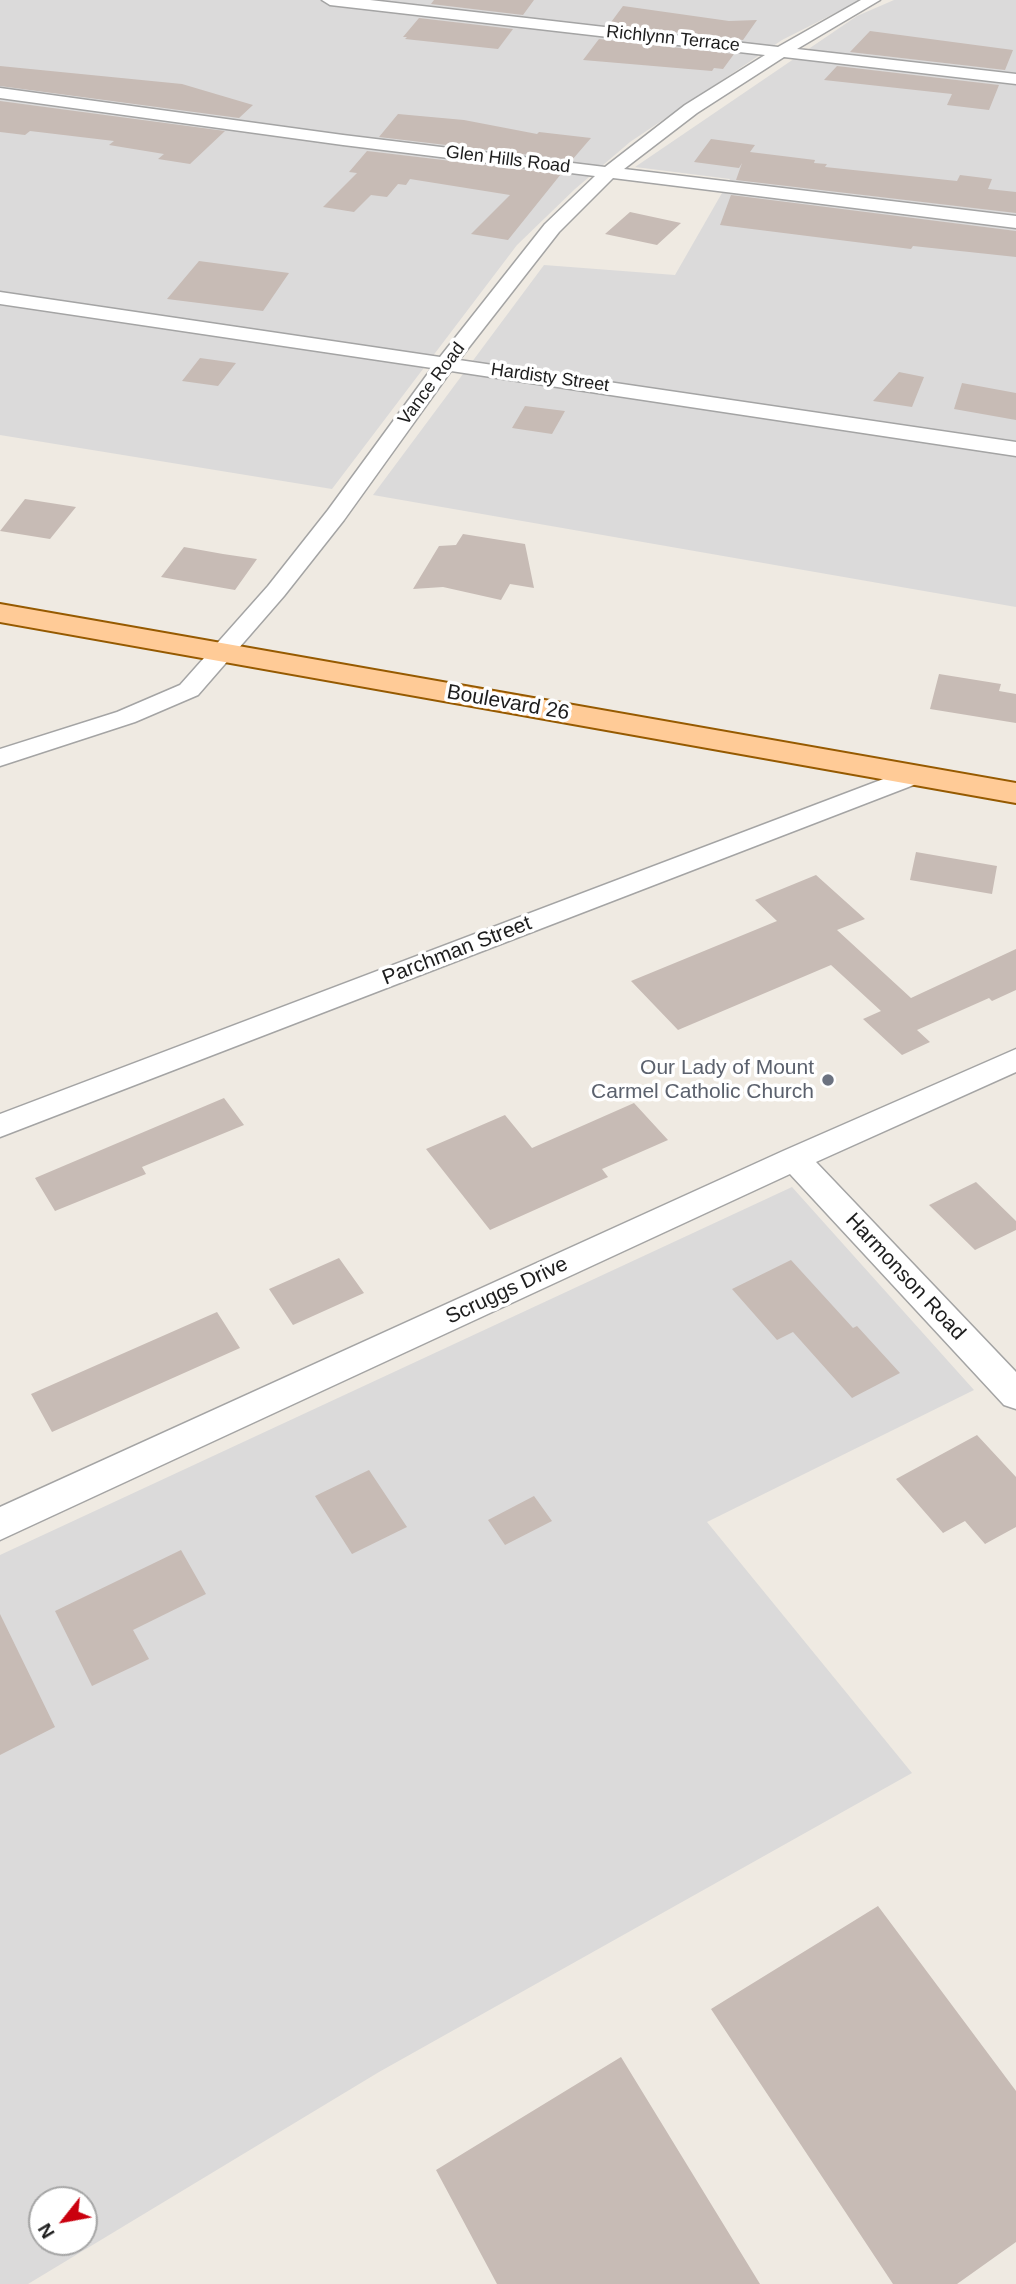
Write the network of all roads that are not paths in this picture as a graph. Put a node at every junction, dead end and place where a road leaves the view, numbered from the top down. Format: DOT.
graph roads {
  1 [pos="330,0"];
  2 [pos="872,0"];
  3 [pos="782,51"];
  4 [pos="1016,79"];
  5 [pos="0,93"];
  6 [pos="609,172"];
  7 [pos="1016,222"];
  8 [pos="0,298"];
  9 [pos="446,363"];
  10 [pos="1016,449"];
  11 [pos="0,612"];
  12 [pos="223,652"];
  13 [pos="0,758"];
  14 [pos="915,775"];
  15 [pos="1016,793"];
  16 [pos="1016,1060"];
  17 [pos="0,1126"];
  18 [pos="794,1159"];
  19 [pos="1016,1395"];
  20 [pos="0,1524"];
  1 -- 3 [label="street, Richlynn Terrace"];
  2 -- 3 [label="street, Vance Road"];
  3 -- 4 [label="street, Richlynn Terrace"];
  3 -- 6 [label="street, Vance Road"];
  5 -- 6 [label="street, Glen Hills Road"];
  6 -- 7 [label="street, Glen Hills Road"];
  6 -- 9 [label="street, Vance Road"];
  8 -- 9 [label="street, Hardisty Street"];
  9 -- 10 [label="street, Hardisty Street"];
  9 -- 12 [label="street, Vance Road"];
  11 -- 12 [label="main road, Boulevard 26"];
  12 -- 13 [label="street, Vance Road"];
  12 -- 14 [label="main road, Boulevard 26"];
  14 -- 15 [label="main road, Boulevard 26"];
  14 -- 17 [label="street, Parchman Street"];
  16 -- 18 [label="street, Scruggs Drive"];
  18 -- 19 [label="street, Harmonson Road"];
  18 -- 20 [label="street, Scruggs Drive"];
}
